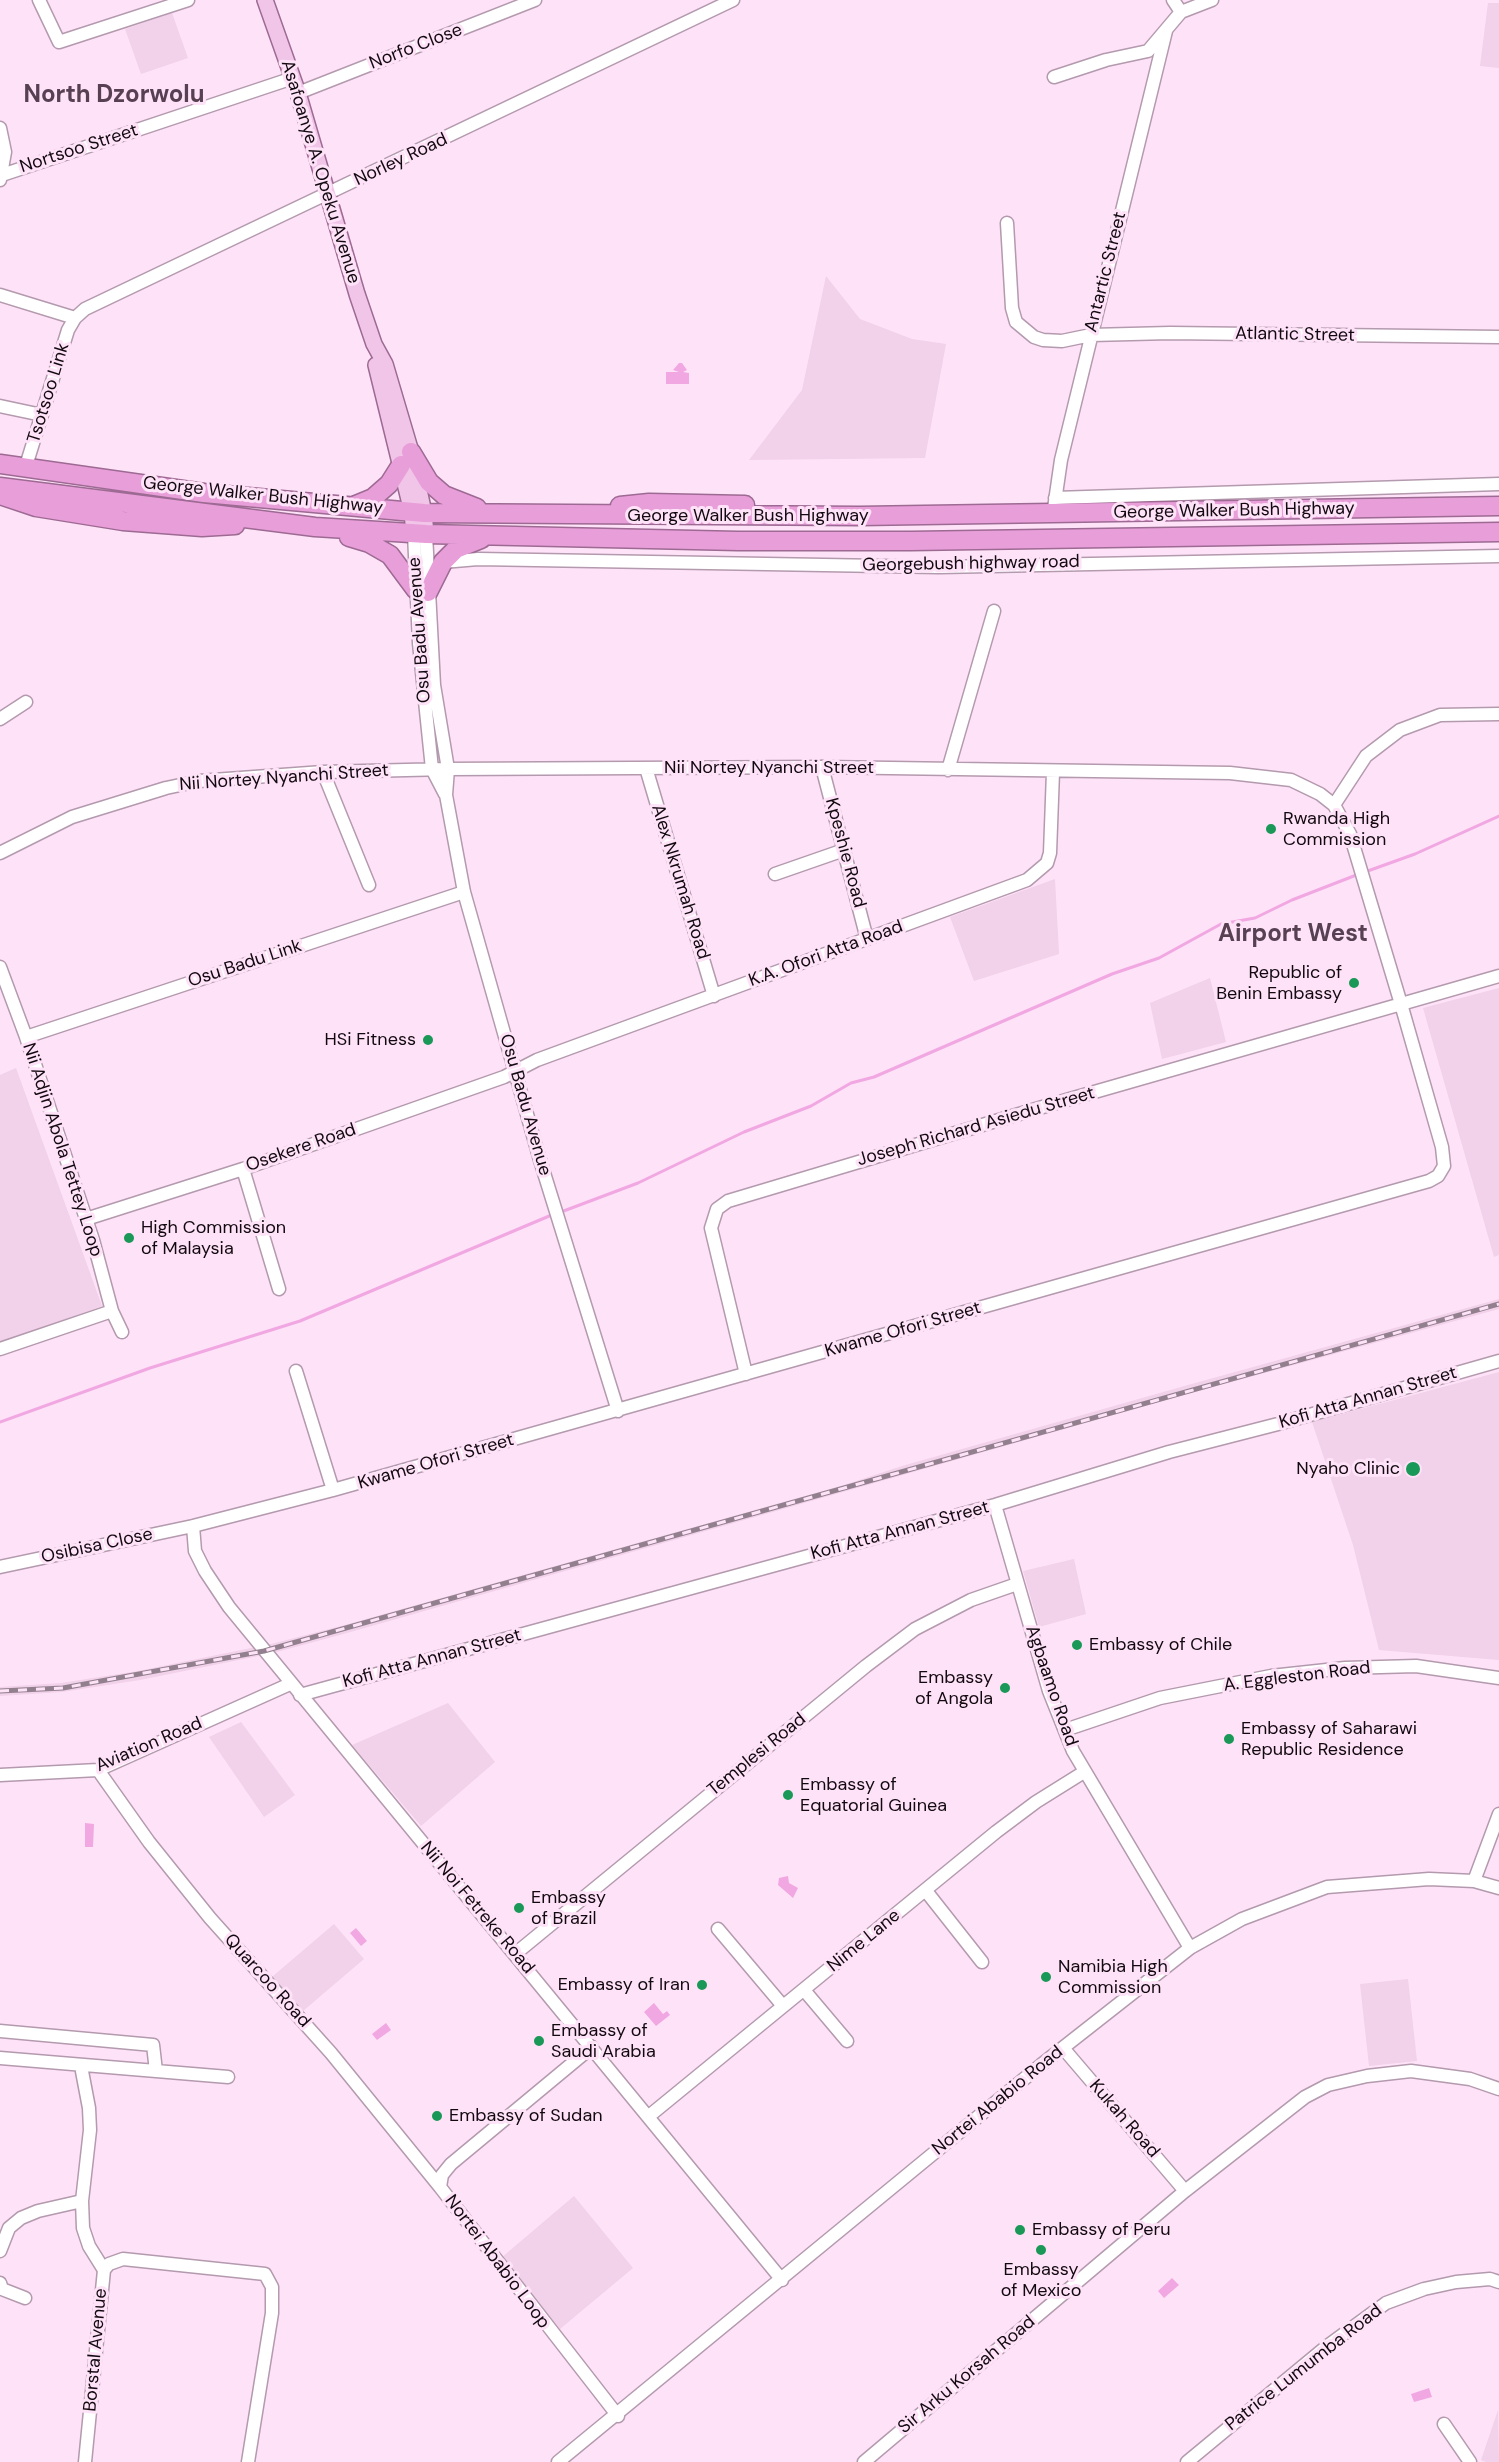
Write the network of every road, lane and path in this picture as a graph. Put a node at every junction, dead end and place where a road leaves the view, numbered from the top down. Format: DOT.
graph roads {
  1 [pos="39,0"];
  2 [pos="188,0"];
  3 [pos="265,0"];
  4 [pos="535,0"];
  5 [pos="733,0"];
  6 [pos="1173,0"];
  7 [pos="1212,0"];
  8 [pos="1181,12"];
  9 [pos="1166,32"];
  10 [pos="1054,77"];
  11 [pos="295,85"];
  12 [pos="0,128"];
  13 [pos="1,178"];
  14 [pos="327,195"];
  15 [pos="1007,223"];
  16 [pos="0,295"];
  17 [pos="75,318"];
  18 [pos="1091,335"];
  19 [pos="1499,337"];
  20 [pos="0,406"];
  21 [pos="42,415"];
  22 [pos="406,459"];
  23 [pos="0,464"];
  24 [pos="25,469"];
  25 [pos="1499,484"];
  26 [pos="0,487"];
  27 [pos="0,495"];
  28 [pos="356,506"];
  29 [pos="1054,506"];
  30 [pos="1499,506"];
  31 [pos="418,512"];
  32 [pos="506,515"];
  33 [pos="270,522"];
  34 [pos="315,527"];
  35 [pos="1499,532"];
  36 [pos="420,534"];
  37 [pos="488,536"];
  38 [pos="1499,556"];
  39 [pos="443,561"];
  40 [pos="422,591"];
  41 [pos="994,611"];
  42 [pos="26,702"];
  43 [pos="1499,714"];
  44 [pos="0,719"];
  45 [pos="822,767"];
  46 [pos="646,768"];
  47 [pos="432,769"];
  48 [pos="448,769"];
  49 [pos="948,770"];
  50 [pos="323,772"];
  51 [pos="1053,772"];
  52 [pos="446,795"];
  53 [pos="1334,806"];
  54 [pos="844,850"];
  55 [pos="0,853"];
  56 [pos="775,874"];
  57 [pos="369,885"];
  58 [pos="464,892"];
  59 [pos="867,939"];
  60 [pos="0,967"];
  61 [pos="1499,976"];
  62 [pos="3,984"];
  63 [pos="714,996"];
  64 [pos="1401,1004"];
  65 [pos="26,1037"];
  66 [pos="515,1071"];
  67 [pos="243,1169"];
  68 [pos="86,1219"];
  69 [pos="279,1289"];
  70 [pos="112,1311"];
  71 [pos="122,1332"];
  72 [pos="0,1349"];
  73 [pos="1499,1361"];
  74 [pos="296,1371"];
  75 [pos="746,1374"];
  76 [pos="618,1411"];
  77 [pos="333,1490"];
  78 [pos="995,1505"];
  79 [pos="193,1526"];
  80 [pos="0,1567"];
  81 [pos="1017,1584"];
  82 [pos="1499,1678"];
  83 [pos="290,1684"];
  84 [pos="300,1695"];
  85 [pos="1065,1730"];
  86 [pos="98,1770"];
  87 [pos="1084,1772"];
  88 [pos="0,1775"];
  89 [pos="1499,1814"];
  90 [pos="1474,1881"];
  91 [pos="1499,1888"];
  92 [pos="926,1891"];
  93 [pos="718,1929"];
  94 [pos="1190,1948"];
  95 [pos="515,1954"];
  96 [pos="982,1962"];
  97 [pos="804,1990"];
  98 [pos="783,2006"];
  99 [pos="0,2031"];
  100 [pos="847,2041"];
  101 [pos="592,2047"];
  102 [pos="1063,2048"];
  103 [pos="0,2058"];
  104 [pos="81,2066"];
  105 [pos="156,2072"];
  106 [pos="228,2077"];
  107 [pos="1499,2089"];
  108 [pos="649,2116"];
  109 [pos="440,2187"];
  110 [pos="1185,2191"];
  111 [pos="82,2201"];
  112 [pos="0,2251"];
  113 [pos="104,2270"];
  114 [pos="782,2280"];
  115 [pos="1499,2282"];
  116 [pos="0,2283"];
  117 [pos="25,2298"];
  118 [pos="618,2416"];
  119 [pos="1444,2424"];
  120 [pos="85,2462"];
  121 [pos="248,2462"];
  122 [pos="558,2462"];
  123 [pos="864,2462"];
  124 [pos="1187,2462"];
  125 [pos="1470,2462"];
  1 -- 2 [label="street"];
  3 -- 11 [label="main road, Asafoanye A. Opeku Avenue"];
  4 -- 11 [label="street, Norfo Close"];
  5 -- 14 [label="street, Norley Road"];
  6 -- 8 [label="street"];
  7 -- 8 [label="street"];
  8 -- 9 [label="street"];
  9 -- 10 [label="street"];
  9 -- 18 [label="street, Antartic Street"];
  11 -- 13 [label="street, Nortsoo Street"];
  11 -- 14 [label="main road, Asafoanye A. Opeku Avenue"];
  12 -- 13 [label="street"];
  14 -- 17 [label="street, Norley Road"];
  14 -- 22 [label="main road, Asafoanye A. Opeku Avenue"];
  15 -- 18 [label="street, Atlantic Street"];
  16 -- 17 [label="street"];
  17 -- 21 [label="street, Tsotsoo Link"];
  18 -- 19 [label="street, Atlantic Street"];
  18 -- 29 [label="street, Antartic Street"];
  20 -- 21 [label="street"];
  21 -- 24 [label="street, Tsotsoo Link"];
  22 -- 28 [label="highway"];
  22 -- 31 [label="main road, Asafoanye A. Opeku Avenue"];
  22 -- 32 [label="highway"];
  23 -- 24 [label="highway, George Walker Bush Highway"];
  24 -- 28 [label="highway, George Walker Bush Highway"];
  25 -- 29 [label="street"];
  26 -- 33 [label="highway, George Walker Bush Highway"];
  27 -- 33 [label="highway"];
  28 -- 31 [label="highway, George Walker Bush Highway"];
  29 -- 30 [label="highway, George Walker Bush Highway"];
  29 -- 32 [label="highway, George Walker Bush Highway"];
  31 -- 32 [label="highway, George Walker Bush Highway"];
  31 -- 36 [label="main road, Asafoanye A. Opeku Avenue"];
  33 -- 34 [label="highway, George Walker Bush Highway"];
  34 -- 36 [label="highway, George Walker Bush Highway"];
  34 -- 40 [label="highway"];
  35 -- 37 [label="highway, George Walker Bush Highway"];
  36 -- 37 [label="highway, George Walker Bush Highway"];
  36 -- 40 [label="street, Osu Badu Avenue"];
  37 -- 39 [label="highway"];
  38 -- 39 [label="street, Georgebush highway road"];
  39 -- 40 [label="highway"];
  40 -- 47 [label="street, Osu Badu Avenue"];
  40 -- 48 [label="street, Osu Badu Avenue"];
  41 -- 49 [label="street"];
  42 -- 44 [label="street"];
  43 -- 53 [label="street"];
  45 -- 46 [label="street, Nii Nortey Nyanchi Street"];
  45 -- 49 [label="street, Nii Nortey Nyanchi Street"];
  45 -- 54 [label="street, Kpeshie Road"];
  46 -- 48 [label="street, Nii Nortey Nyanchi Street"];
  46 -- 63 [label="street, Alex Nkrumah Road"];
  47 -- 48 [label="street, Nii Nortey Nyanchi Street"];
  47 -- 50 [label="street, Nii Nortey Nyanchi Street"];
  47 -- 52 [label="street, Osu Badu Avenue"];
  48 -- 52 [label="street, Osu Badu Avenue"];
  49 -- 51 [label="street, Nii Nortey Nyanchi Street"];
  50 -- 55 [label="street, Nii Nortey Nyanchi Street"];
  50 -- 57 [label="street"];
  51 -- 53 [label="street, Nii Nortey Nyanchi Street"];
  51 -- 59 [label="street, K.A. Ofori Atta Road"];
  52 -- 58 [label="street, Osu Badu Avenue"];
  53 -- 64 [label="street, Nii Nortey Nyanchi Street"];
  54 -- 56 [label="street"];
  54 -- 59 [label="street, Kpeshie Road"];
  58 -- 65 [label="street, Osu Badu Link"];
  58 -- 66 [label="street, Osu Badu Avenue"];
  59 -- 63 [label="street, K.A. Ofori Atta Road"];
  60 -- 62 [label="street, Nii Adjin Abola Tettey Loop"];
  61 -- 64 [label="street, Joseph Richard Asiedu Street"];
  62 -- 65 [label="street, Nii Adjin Abola Tettey Loop"];
  63 -- 66 [label="street, K.A. Ofori Atta Road"];
  64 -- 75 [label="street, Joseph Richard Asiedu Street"];
  64 -- 75 [label="street, Kwame Ofori Street"];
  65 -- 68 [label="street, Nii Adjin Abola Tettey Loop"];
  66 -- 67 [label="street, Osekere Road"];
  66 -- 76 [label="street, Osu Badu Avenue"];
  67 -- 68 [label="street, Osekere Road"];
  67 -- 69 [label="street"];
  68 -- 70 [label="street, Nii Adjin Abola Tettey Loop"];
  70 -- 71 [label="street, Nii Adjin Abola Tettey Loop"];
  70 -- 72 [label="street"];
  73 -- 78 [label="street, Kofi Atta Annan Street"];
  74 -- 77 [label="street"];
  75 -- 76 [label="street, Kwame Ofori Street"];
  76 -- 77 [label="street, Kwame Ofori Street"];
  77 -- 79 [label="street, Kwame Ofori Street"];
  78 -- 81 [label="street, Agbaamo Road"];
  78 -- 84 [label="street, Kofi Atta Annan Street"];
  79 -- 80 [label="street, Osibisa Close"];
  79 -- 83 [label="street, Nii Noi Fetreke Road"];
  81 -- 85 [label="street, Agbaamo Road"];
  81 -- 95 [label="street, Templesi Road"];
  82 -- 85 [label="street, A. Eggleston Road"];
  83 -- 84 [label="street, Nii Noi Fetreke Road"];
  83 -- 86 [label="street, Aviation Road"];
  84 -- 95 [label="street, Nii Noi Fetreke Road"];
  85 -- 87 [label="street, Agbaamo Road"];
  86 -- 88 [label="street, Aviation Road"];
  86 -- 109 [label="street, Quarcoo Road"];
  87 -- 92 [label="street, Nime Lane"];
  87 -- 94 [label="street, Agbaamo Road"];
  89 -- 90 [label="street"];
  90 -- 91 [label="street, Nortei Ababio Road"];
  90 -- 94 [label="street, Nortei Ababio Road"];
  92 -- 96 [label="street"];
  92 -- 97 [label="street, Nime Lane"];
  93 -- 98 [label="street"];
  94 -- 102 [label="street, Nortei Ababio Road"];
  95 -- 101 [label="street, Nii Noi Fetreke Road"];
  97 -- 98 [label="street, Nime Lane"];
  97 -- 100 [label="street"];
  98 -- 108 [label="street, Nime Lane"];
  99 -- 105 [label="street"];
  101 -- 108 [label="street, Nii Noi Fetreke Road"];
  101 -- 109 [label="street, Nortei Ababio Loop"];
  102 -- 110 [label="street, Kukah Road"];
  102 -- 114 [label="street, Nortei Ababio Road"];
  103 -- 104 [label="street"];
  104 -- 105 [label="street"];
  104 -- 111 [label="street"];
  105 -- 106 [label="street"];
  107 -- 110 [label="street, Sir Arku Korsah Road"];
  108 -- 114 [label="street, Nii Noi Fetreke Road"];
  109 -- 118 [label="street, Nortei Ababio Loop"];
  110 -- 123 [label="street, Sir Arku Korsah Road"];
  111 -- 112 [label="street"];
  111 -- 113 [label="street"];
  113 -- 120 [label="street, Borstal Avenue"];
  113 -- 121 [label="street, Borstal Avenue"];
  114 -- 118 [label="street, Nortei Ababio Road"];
  115 -- 124 [label="street, Patrice Lumumba Road"];
  116 -- 117 [label="street"];
  118 -- 122 [label="street, Nortei Ababio Road"];
  119 -- 125 [label="street"];
}
